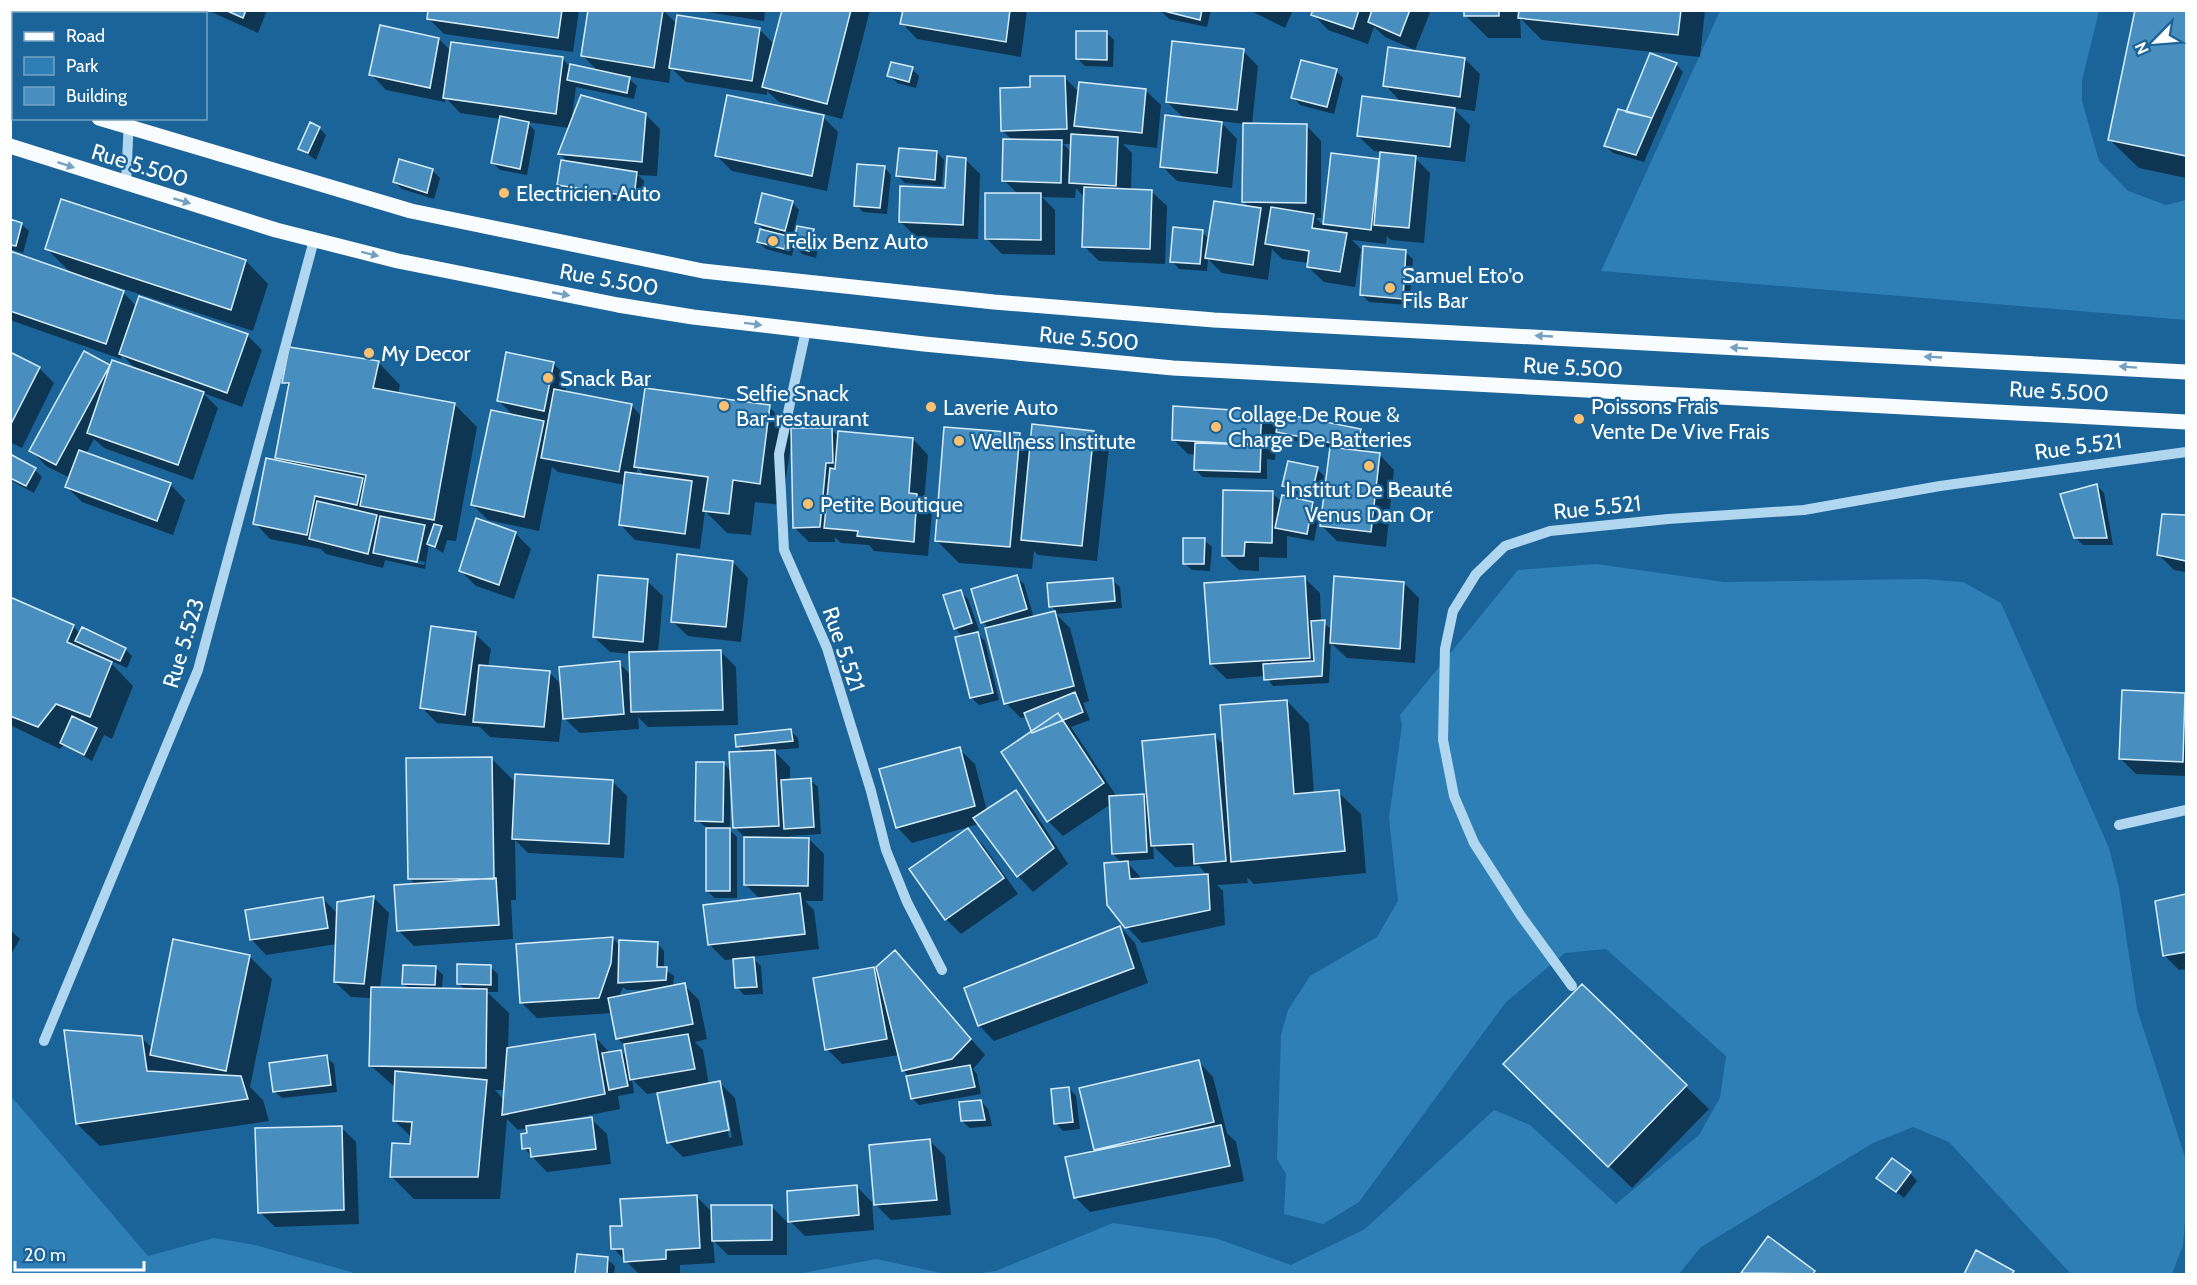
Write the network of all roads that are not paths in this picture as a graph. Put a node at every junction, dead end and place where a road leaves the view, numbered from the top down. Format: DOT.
graph roads {
  1 [pos="109,120"];
  2 [pos="129,124"];
  3 [pos="10,146"];
  4 [pos="126,184"];
  5 [pos="314,240"];
  6 [pos="806,330"];
  7 [pos="2187,372"];
  8 [pos="2187,422"];
  9 [pos="2187,452"];
  10 [pos="2187,810"];
  11 [pos="2119,825"];
  12 [pos="942,970"];
  13 [pos="1572,986"];
  14 [pos="44,1041"];
  1 -- 2 [label="main road, Rue 5.500"];
  2 -- 4 [label="street"];
  7 -- 2 [label="main road, Rue 5.500, one-way"];
  3 -- 4 [label="main road, Rue 5.500, one-way"];
  4 -- 5 [label="main road, Rue 5.500, one-way"];
  5 -- 6 [label="main road, Rue 5.500, one-way"];
  5 -- 14 [label="street, Rue 5.523"];
  6 -- 8 [label="main road, Rue 5.500"];
  6 -- 12 [label="street, Rue 5.521"];
  9 -- 13 [label="street, Rue 5.521"];
  10 -- 11 [label="street"];
}
